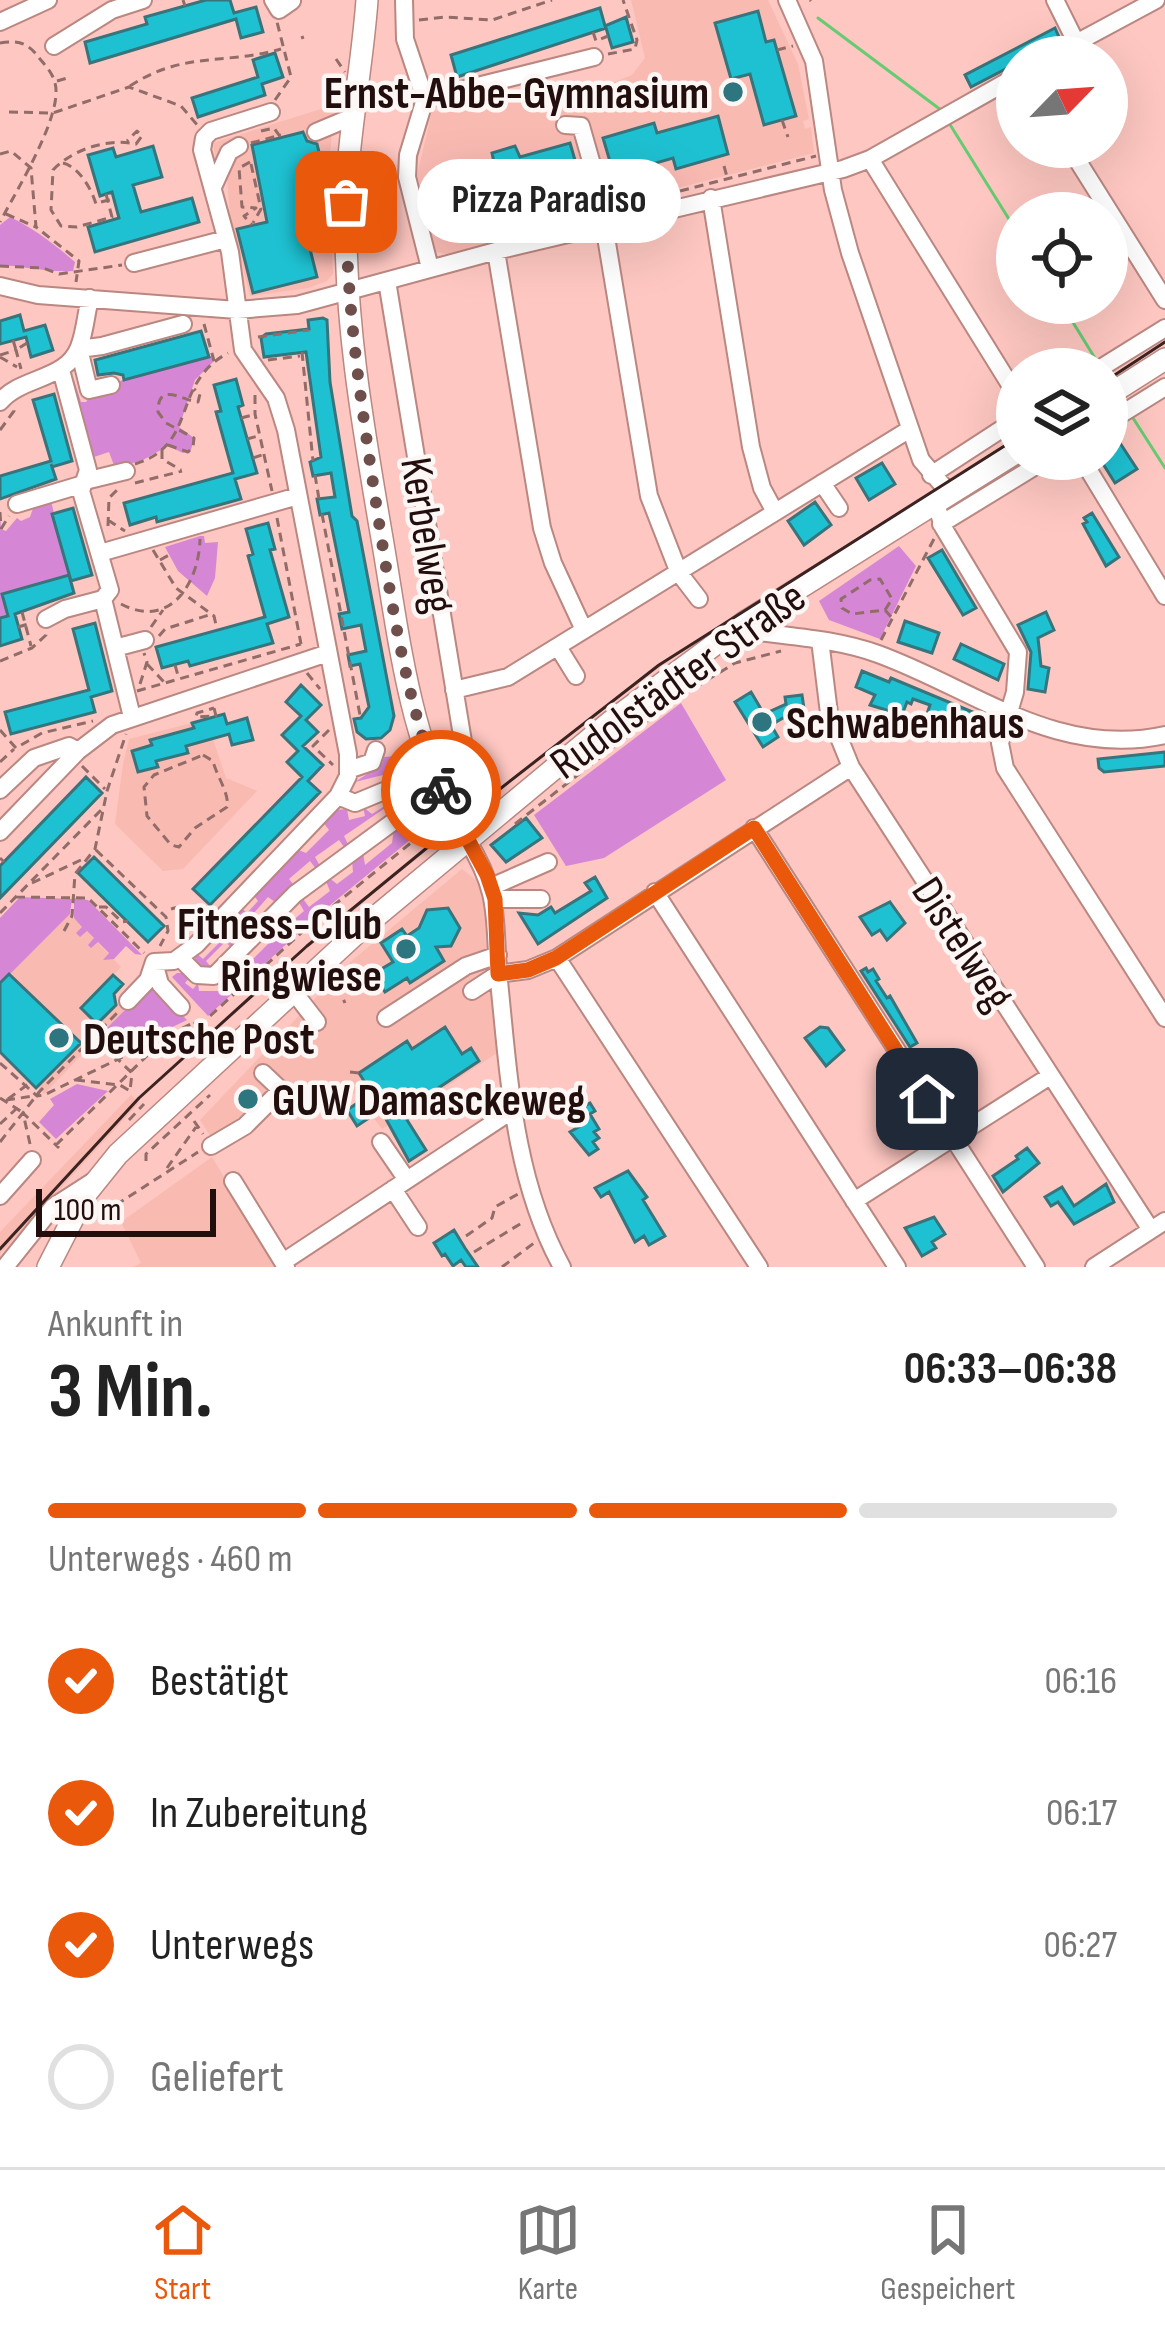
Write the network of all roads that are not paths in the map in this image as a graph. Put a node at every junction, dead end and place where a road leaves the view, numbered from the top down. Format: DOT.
graph roads {
  1 [pos="48,0"];
  2 [pos="143,0"];
  3 [pos="273,0"];
  4 [pos="367,0"];
  5 [pos="404,0"];
  6 [pos="810,0"];
  7 [pos="1055,0"];
  8 [pos="1156,0"];
  9 [pos="292,1"];
  10 [pos="791,7"];
  11 [pos="0,22"];
  12 [pos="1073,36"];
  13 [pos="1087,36"];
  14 [pos="54,46"];
  15 [pos="597,56"];
  16 [pos="996,87"];
  17 [pos="425,99"];
  18 [pos="361,107"];
  19 [pos="273,116"];
  20 [pos="565,125"];
  21 [pos="316,132"];
  22 [pos="244,143"];
  23 [pos="870,159"];
  24 [pos="1083,168"];
  25 [pos="831,170"];
  26 [pos="212,188"];
  27 [pos="711,198"];
  28 [pos="612,220"];
  29 [pos="233,246"];
  30 [pos="496,251"];
  31 [pos="134,263"];
  32 [pos="430,268"];
  33 [pos="386,281"];
  34 [pos="0,286"];
  35 [pos="347,292"];
  36 [pos="83,294"];
  37 [pos="1165,300"];
  38 [pos="237,310"];
  39 [pos="183,323"];
  40 [pos="1165,328"];
  41 [pos="79,349"];
  42 [pos="1128,351"];
  43 [pos="1165,359"];
  44 [pos="996,362"];
  45 [pos="61,370"];
  46 [pos="1128,382"];
  47 [pos="111,385"];
  48 [pos="1165,387"];
  49 [pos="6,402"];
  50 [pos="1128,410"];
  51 [pos="910,429"];
  52 [pos="996,433"];
  53 [pos="124,469"];
  54 [pos="996,469"];
  55 [pos="931,475"];
  56 [pos="1006,480"];
  57 [pos="1095,480"];
  58 [pos="83,483"];
  59 [pos="822,483"];
  60 [pos="298,496"];
  61 [pos="8,508"];
  62 [pos="838,508"];
  63 [pos="775,512"];
  64 [pos="943,512"];
  65 [pos="100,551"];
  66 [pos="679,573"];
  67 [pos="1165,596"];
  68 [pos="103,599"];
  69 [pos="699,599"];
  70 [pos="46,619"];
  71 [pos="748,627"];
  72 [pos="584,630"];
  73 [pos="145,640"];
  74 [pos="820,640"];
  75 [pos="327,647"];
  76 [pos="558,647"];
  77 [pos="115,648"];
  78 [pos="576,676"];
  79 [pos="454,690"];
  80 [pos="1007,712"];
  81 [pos="122,721"];
  82 [pos="1165,735"];
  83 [pos="376,750"];
  84 [pos="78,758"];
  85 [pos="850,767"];
  86 [pos="344,770"];
  87 [pos="0,790"];
  88 [pos="471,790"];
  89 [pos="338,796"];
  90 [pos="754,828"];
  91 [pos="0,832"];
  92 [pos="467,840"];
  93 [pos="548,862"];
  94 [pos="655,892"];
  95 [pos="493,893"];
  96 [pos="541,899"];
  97 [pos="155,957"];
  98 [pos="180,958"];
  99 [pos="556,958"];
  100 [pos="498,964"];
  101 [pos="293,991"];
  102 [pos="472,991"];
  103 [pos="126,1003"];
  104 [pos="386,1018"];
  105 [pos="1165,1018"];
  106 [pos="192,1019"];
  107 [pos="317,1022"];
  108 [pos="262,1072"];
  109 [pos="1050,1076"];
  110 [pos="513,1110"];
  111 [pos="951,1137"];
  112 [pos="381,1142"];
  113 [pos="211,1146"];
  114 [pos="32,1160"];
  115 [pos="95,1179"];
  116 [pos="233,1181"];
  117 [pos="400,1184"];
  118 [pos="0,1196"];
  119 [pos="854,1202"];
  120 [pos="74,1218"];
  121 [pos="1158,1225"];
  122 [pos="418,1227"];
  123 [pos="285,1264"];
  124 [pos="5,1267"];
  125 [pos="48,1267"];
  126 [pos="68,1267"];
  127 [pos="562,1267"];
  128 [pos="759,1267"];
  129 [pos="897,1267"];
  130 [pos="1036,1267"];
  131 [pos="1094,1267"];
  1 -- 11 [label="street"];
  2 -- 14 [label="street"];
  3 -- 9 [label="street"];
  4 -- 18 [label="main road"];
  5 -- 17 [label="street"];
  6 -- 10 [label="street"];
  7 -- 12 [label="street"];
  8 -- 13 [label="street"];
  10 -- 25 [label="street"];
  15 -- 17 [label="street"];
  16 -- 23 [label="street"];
  17 -- 32 [label="street"];
  18 -- 21 [label="street"];
  18 -- 35 [label="main road"];
  19 -- 26 [label="street"];
  20 -- 28 [label="street"];
  22 -- 26 [label="street"];
  23 -- 25 [label="street"];
  23 -- 44 [label="street"];
  24 -- 37 [label="street"];
  25 -- 27 [label="street"];
  25 -- 51 [label="street"];
  26 -- 29 [label="street"];
  27 -- 28 [label="street"];
  27 -- 63 [label="street"];
  28 -- 30 [label="street"];
  28 -- 66 [label="street"];
  29 -- 31 [label="street"];
  29 -- 38 [label="street"];
  30 -- 32 [label="street"];
  30 -- 72 [label="street"];
  32 -- 33 [label="street"];
  33 -- 35 [label="street"];
  33 -- 79 [label="street, Kerbelweg"];
  34 -- 36 [label="street"];
  35 -- 38 [label="street"];
  35 -- 92 [label="main road"];
  36 -- 38 [label="street"];
  36 -- 41 [label="street"];
  38 -- 60 [label="street"];
  39 -- 41 [label="street"];
  40 -- 42 [label="street"];
  41 -- 45 [label="street"];
  41 -- 47 [label="street"];
  43 -- 46 [label="main road"];
  45 -- 49 [label="street"];
  45 -- 58 [label="street"];
  48 -- 50 [label="street"];
  51 -- 55 [label="street"];
  51 -- 59 [label="street"];
  52 -- 55 [label="street"];
  53 -- 58 [label="street"];
  54 -- 64 [label="main road, Rudolstädter Straße"];
  55 -- 64 [label="street"];
  56 -- 64 [label="street, Rudolstädter Straße"];
  57 -- 67 [label="street"];
  58 -- 61 [label="street"];
  58 -- 65 [label="street"];
  59 -- 62 [label="street"];
  59 -- 63 [label="street"];
  60 -- 65 [label="street"];
  60 -- 75 [label="street"];
  63 -- 66 [label="street"];
  64 -- 71 [label="main road, Rudolstädter Straße"];
  64 -- 80 [label="street"];
  65 -- 68 [label="street"];
  66 -- 69 [label="street"];
  66 -- 72 [label="street"];
  68 -- 70 [label="street"];
  68 -- 77 [label="street"];
  71 -- 74 [label="street"];
  71 -- 92 [label="main road, Rudolstädter Straße"];
  72 -- 76 [label="street"];
  73 -- 77 [label="street"];
  74 -- 80 [label="street"];
  74 -- 85 [label="street, Distelweg"];
  75 -- 81 [label="street"];
  75 -- 86 [label="street"];
  76 -- 78 [label="street"];
  76 -- 79 [label="street"];
  77 -- 81 [label="street"];
  79 -- 88 [label="street, Kerbelweg"];
  80 -- 82 [label="street"];
  80 -- 105 [label="street"];
  81 -- 84 [label="street"];
  83 -- 86 [label="street"];
  84 -- 87 [label="street"];
  84 -- 91 [label="street"];
  85 -- 90 [label="street"];
  85 -- 109 [label="street, Distelweg"];
  86 -- 89 [label="street"];
  89 -- 98 [label="street"];
  89 -- 98 [label="street"];
  90 -- 94 [label="street"];
  90 -- 111 [label="street"];
  92 -- 95 [label="street"];
  92 -- 101 [label="main road, Rudolstädter Straße"];
  93 -- 95 [label="street"];
  94 -- 99 [label="street"];
  94 -- 119 [label="street"];
  95 -- 96 [label="street"];
  95 -- 100 [label="street"];
  97 -- 98 [label="street"];
  97 -- 103 [label="street"];
  97 -- 106 [label="street"];
  99 -- 100 [label="street"];
  99 -- 128 [label="street"];
  100 -- 102 [label="street"];
  100 -- 104 [label="street"];
  100 -- 110 [label="street"];
  101 -- 107 [label="street"];
  101 -- 115 [label="main road, Rudolstädter Straße"];
  108 -- 113 [label="street"];
  109 -- 111 [label="street"];
  109 -- 121 [label="street, Distelweg"];
  110 -- 117 [label="street"];
  110 -- 127 [label="street"];
  111 -- 119 [label="street"];
  111 -- 130 [label="street"];
  112 -- 117 [label="street"];
  114 -- 118 [label="street"];
  115 -- 120 [label="main road, Rudolstädter Straße"];
  115 -- 124 [label="street, Rudolstädter Straße"];
  116 -- 123 [label="street"];
  117 -- 122 [label="street"];
  117 -- 123 [label="street"];
  119 -- 129 [label="street"];
  120 -- 125 [label="main road, Rudolstädter Straße"];
  120 -- 126 [label="main road"];
  121 -- 131 [label="street"];
}
